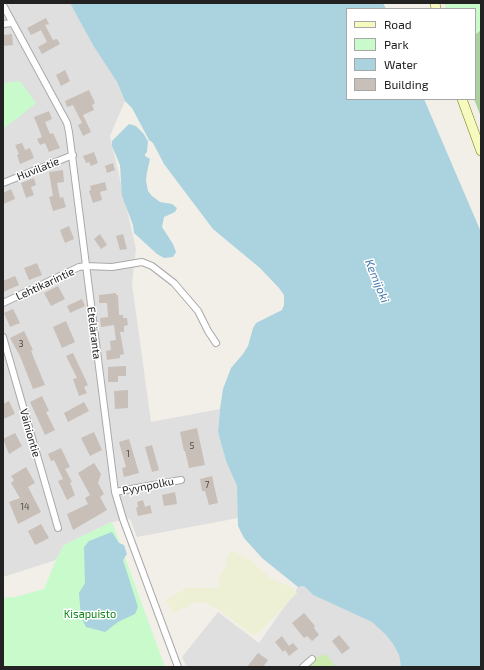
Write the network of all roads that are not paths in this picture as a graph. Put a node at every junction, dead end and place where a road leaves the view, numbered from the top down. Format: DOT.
graph roads {
  1 [pos="3,5"];
  2 [pos="12,23"];
  3 [pos="3,24"];
  4 [pos="462,100"];
  5 [pos="481,151"];
  6 [pos="73,155"];
  7 [pos="3,183"];
  8 [pos="86,266"];
  9 [pos="3,303"];
  10 [pos="3,337"];
  11 [pos="216,343"];
  12 [pos="180,480"];
  13 [pos="115,492"];
  14 [pos="58,528"];
  15 [pos="312,659"];
  16 [pos="178,667"];
  17 [pos="303,667"];
  1 -- 2 [label="street, Eteläranta"];
  2 -- 3 [label="street"];
  2 -- 6 [label="street, Eteläranta"];
  4 -- 5 [label="main road"];
  6 -- 7 [label="street, Huvilatie"];
  6 -- 8 [label="street, Eteläranta"];
  8 -- 9 [label="street, Lehtikarintie"];
  8 -- 11 [label="street, Lehtikarintie"];
  8 -- 13 [label="street, Eteläranta"];
  10 -- 14 [label="street, Vainiontie"];
  12 -- 13 [label="street, Pyynpolku"];
  13 -- 16 [label="street, Eteläranta"];
  15 -- 17 [label="street"];
}
